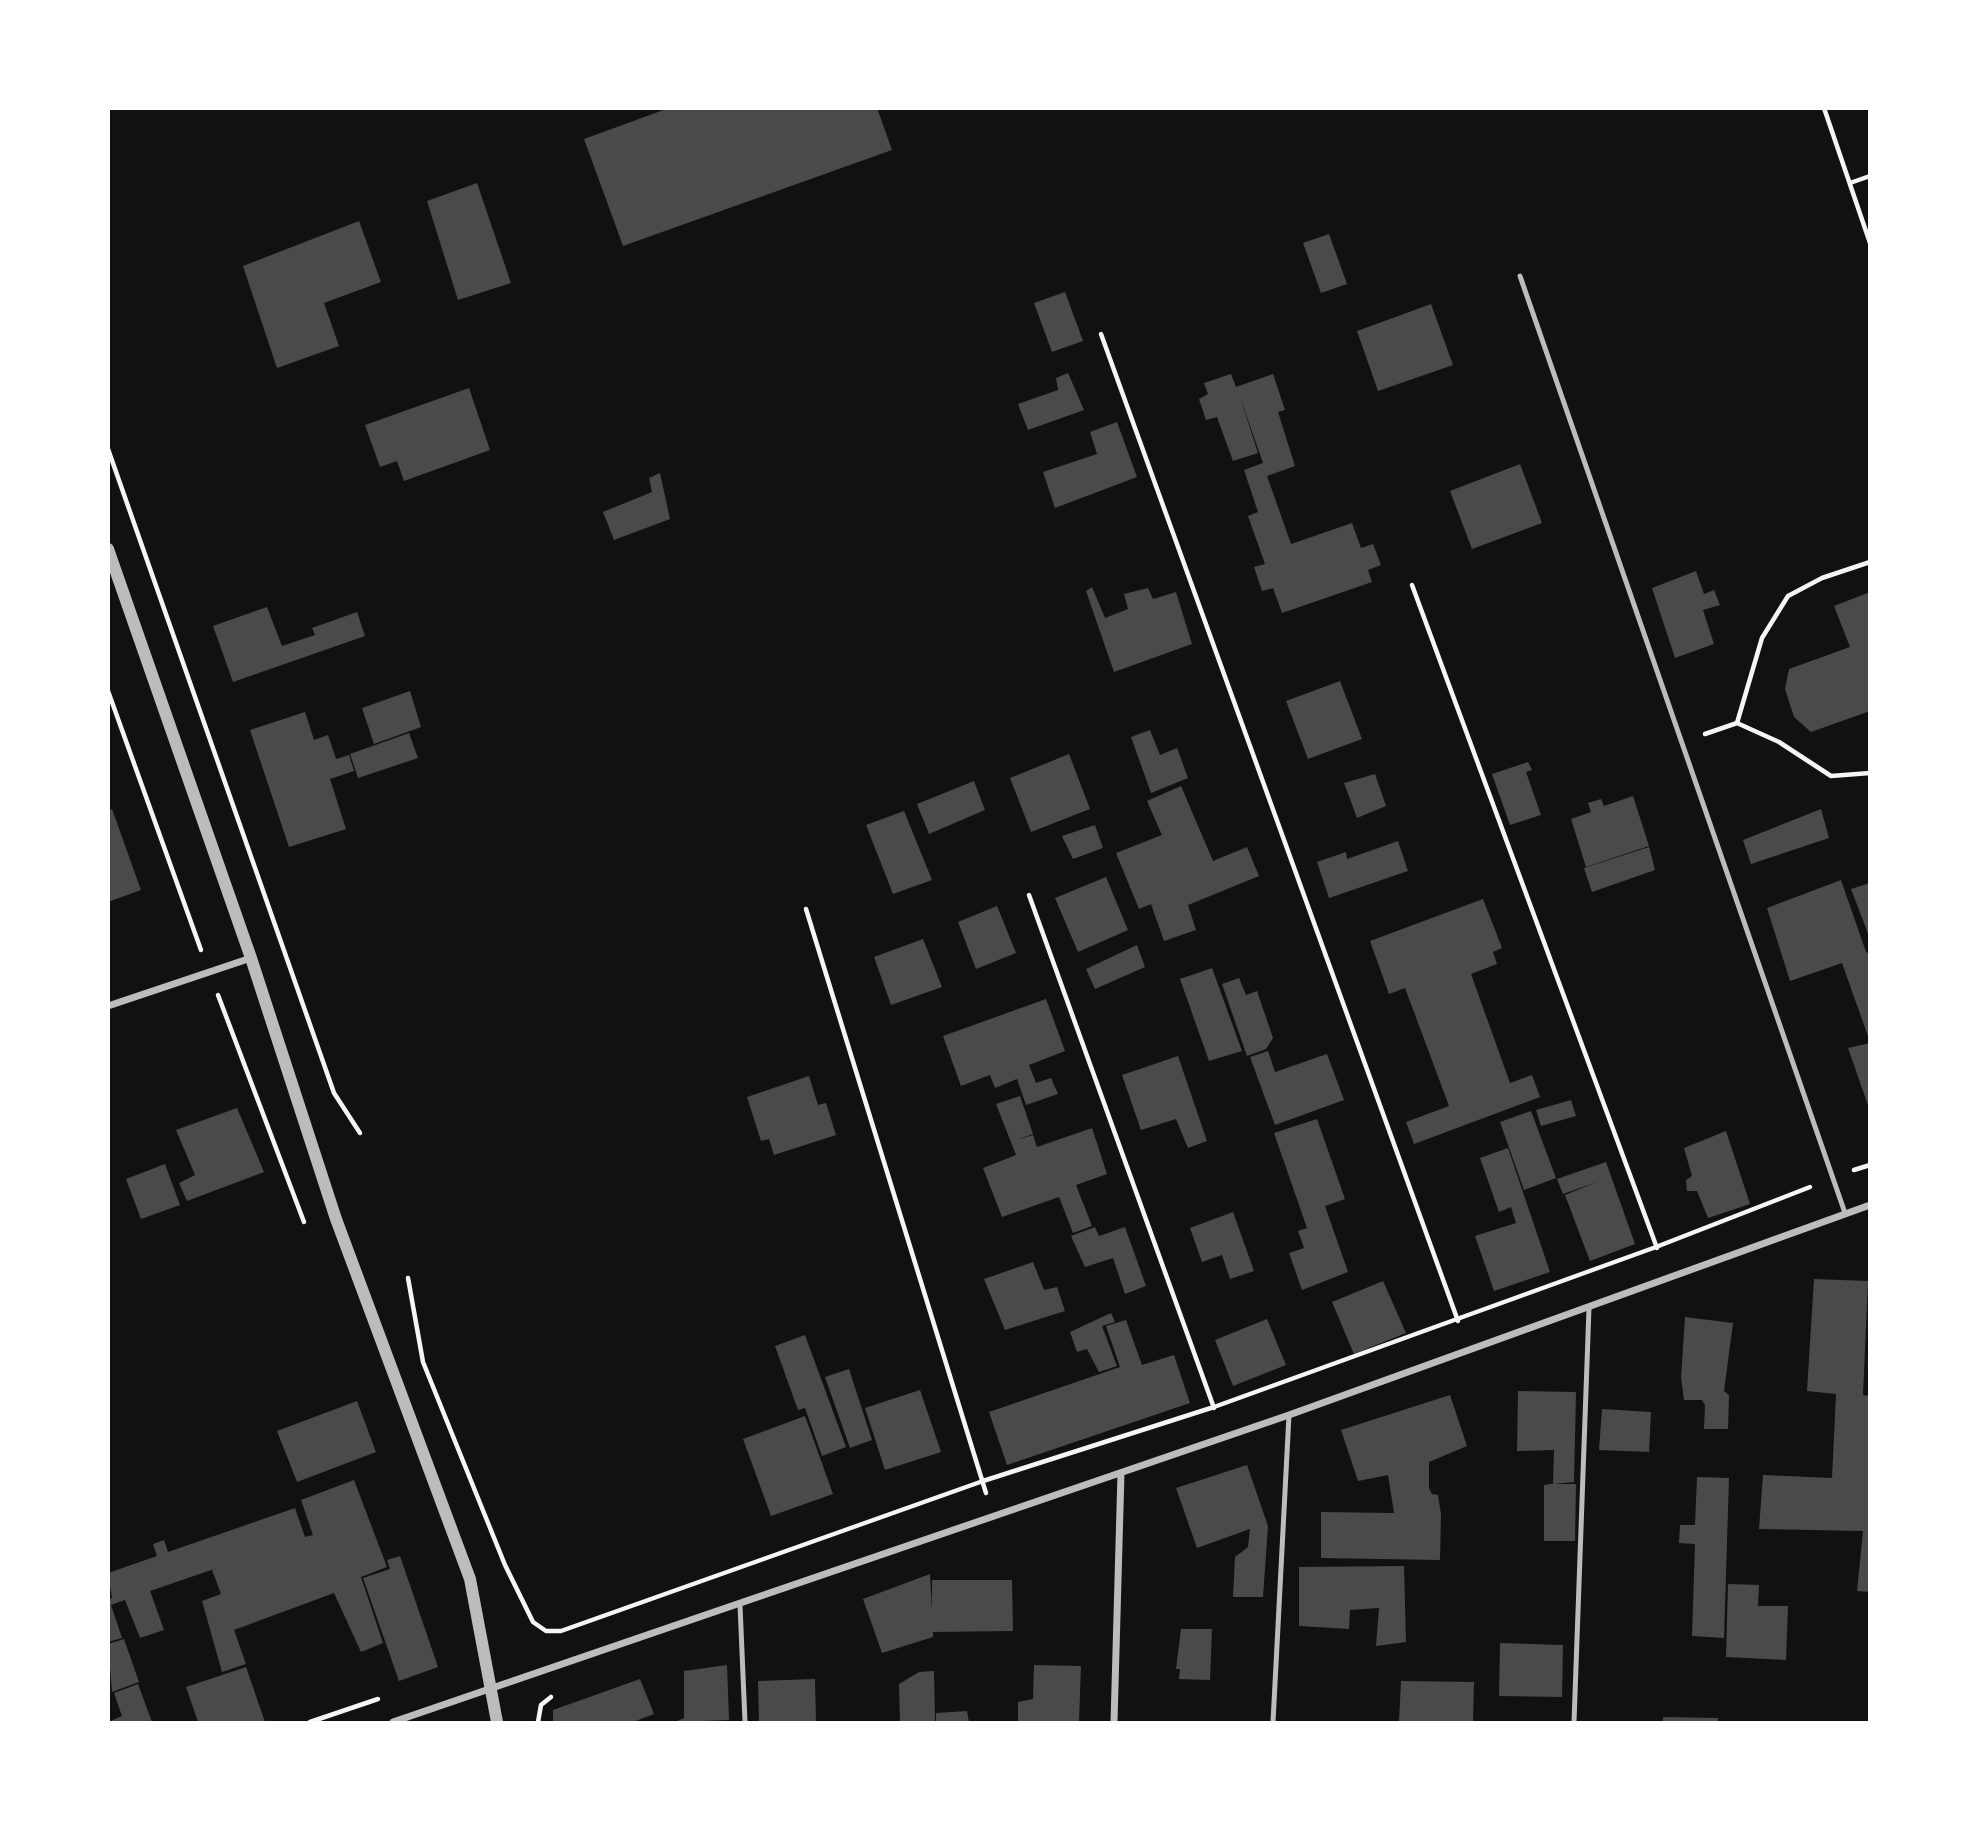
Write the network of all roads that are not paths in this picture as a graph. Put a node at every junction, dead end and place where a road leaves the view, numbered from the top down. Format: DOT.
graph roads {
  1 [pos="1520,276"];
  2 [pos="108,549"];
  3 [pos="251,958"];
  4 [pos="108,1006"];
  5 [pos="1870,1205"];
  6 [pos="1845,1213"];
  7 [pos="1589,1308"];
  8 [pos="1290,1416"];
  9 [pos="1121,1473"];
  10 [pos="740,1605"];
  11 [pos="490,1687"];
  12 [pos="393,1723"];
  13 [pos="497,1723"];
  14 [pos="745,1723"];
  15 [pos="1114,1723"];
  16 [pos="1273,1723"];
  17 [pos="1574,1723"];
  1 -- 6 [label="lane"];
  2 -- 3 [label="street"];
  3 -- 4 [label="street"];
  3 -- 11 [label="street"];
  5 -- 6 [label="street"];
  6 -- 7 [label="street"];
  7 -- 8 [label="street"];
  7 -- 17 [label="lane"];
  8 -- 9 [label="street"];
  8 -- 16 [label="lane"];
  9 -- 10 [label="street"];
  9 -- 15 [label="street"];
  10 -- 11 [label="street"];
  10 -- 14 [label="lane"];
  11 -- 12 [label="street"];
  11 -- 13 [label="street"];
}
